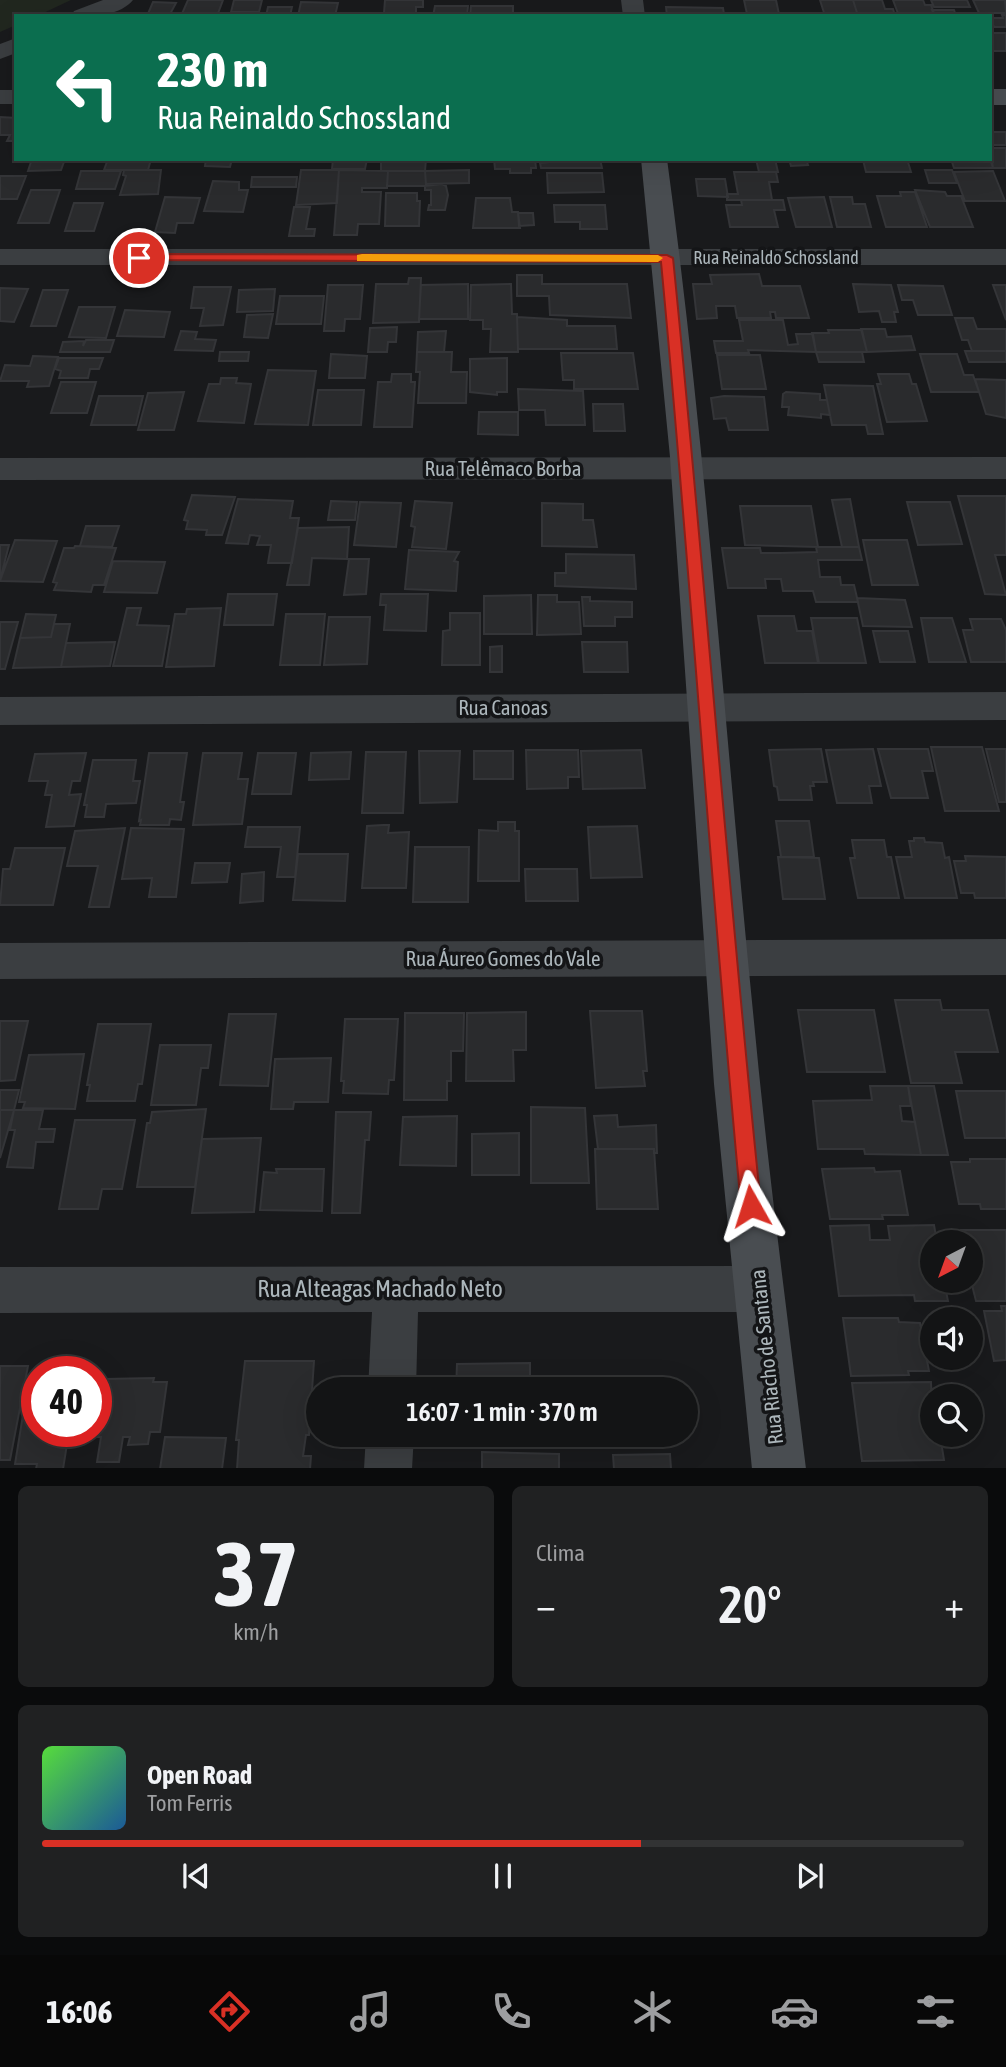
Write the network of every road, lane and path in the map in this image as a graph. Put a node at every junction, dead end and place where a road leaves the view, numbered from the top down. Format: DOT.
graph roads {
  1 [pos="122,0"];
  2 [pos="87,14"];
  3 [pos="653,161"];
  4 [pos="0,257"];
  5 [pos="1006,257"];
  6 [pos="667,258"];
  7 [pos="1006,468"];
  8 [pos="0,469"];
  9 [pos="688,469"];
  10 [pos="1006,706"];
  11 [pos="708,707"];
  12 [pos="0,711"];
  13 [pos="1006,957"];
  14 [pos="726,958"];
  15 [pos="0,961"];
  16 [pos="396,1289"];
  17 [pos="759,1289"];
  18 [pos="0,1290"];
  19 [pos="393,1377"];
  20 [pos="389,1447"];
  21 [pos="388,1468"];
  22 [pos="779,1468"];
  1 -- 2 [label="street"];
  3 -- 6 [label="street, Rua Riacho de Santana"];
  4 -- 6 [label="street, Rua Reinaldo Schossland"];
  5 -- 6 [label="street, Rua Reinaldo Schossland"];
  6 -- 9 [label="street, Rua Riacho de Santana"];
  7 -- 9 [label="street, Rua Telêmaco Borba"];
  8 -- 9 [label="street, Rua Telêmaco Borba"];
  9 -- 11 [label="street, Rua Riacho de Santana"];
  10 -- 11 [label="street, Rua Canoas"];
  11 -- 12 [label="street, Rua Canoas"];
  11 -- 14 [label="street, Rua Riacho de Santana"];
  13 -- 14 [label="street, Rua Áureo Gomes do Vale"];
  14 -- 15 [label="street, Rua Áureo Gomes do Vale"];
  14 -- 17 [label="street, Rua Riacho de Santana"];
  16 -- 17 [label="street, Rua Alteagas Machado Neto"];
  16 -- 18 [label="street, Rua Alteagas Machado Neto"];
  16 -- 19 [label="street"];
  17 -- 22 [label="street, Rua Riacho de Santana"];
  20 -- 21 [label="street"];
}
